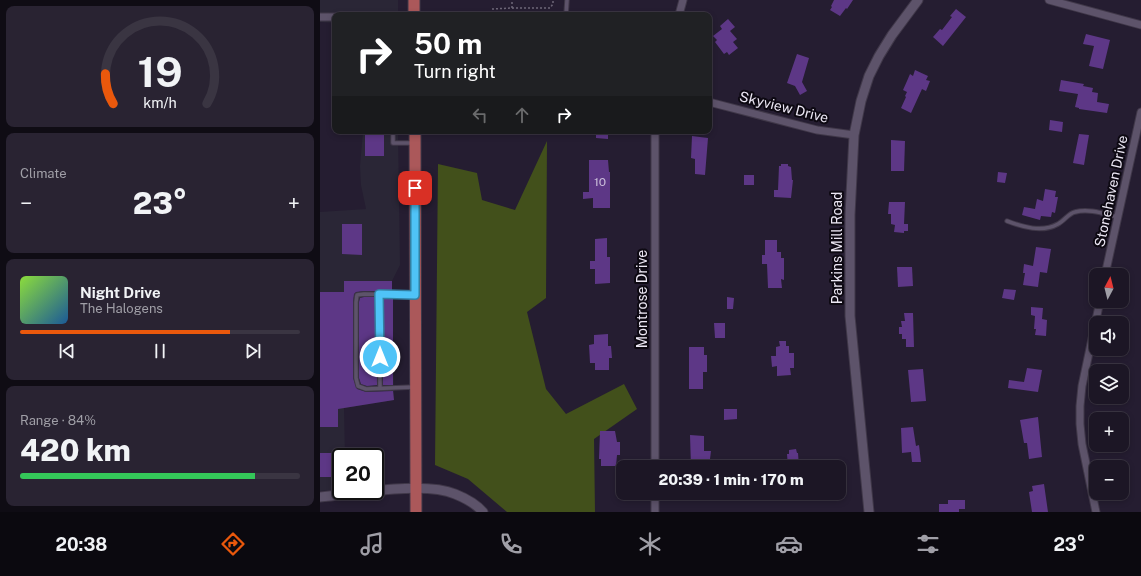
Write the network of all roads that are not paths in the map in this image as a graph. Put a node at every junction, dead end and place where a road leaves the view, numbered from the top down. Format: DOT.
graph roads {
  1 [pos="414,0"];
  2 [pos="566,0"];
  3 [pos="682,0"];
  4 [pos="918,0"];
  5 [pos="1050,0"];
  6 [pos="414,12"];
  7 [pos="566,12"];
  8 [pos="680,12"];
  9 [pos="320,16"];
  10 [pos="332,17"];
  11 [pos="1141,25"];
  12 [pos="712,103"];
  13 [pos="1141,112"];
  14 [pos="393,134"];
  15 [pos="415,134"];
  16 [pos="655,134"];
  17 [pos="854,135"];
  18 [pos="415,143"];
  19 [pos="1118,217"];
  20 [pos="1007,221"];
  21 [pos="1107,268"];
  22 [pos="379,294"];
  23 [pos="415,295"];
  24 [pos="1099,308"];
  25 [pos="415,387"];
  26 [pos="380,388"];
  27 [pos="655,460"];
  28 [pos="416,488"];
  29 [pos="320,497"];
  30 [pos="655,500"];
  31 [pos="416,512"];
  32 [pos="483,512"];
  33 [pos="655,512"];
  34 [pos="869,512"];
  35 [pos="1096,512"];
  1 -- 6 [label="main road"];
  2 -- 7 [label="lane"];
  3 -- 8 [label="street"];
  4 -- 17 [label="street, Parkins Mill Road"];
  5 -- 11 [label="street"];
  9 -- 10 [label="street"];
  12 -- 17 [label="street, Skyview Drive"];
  13 -- 19 [label="street, Stonehaven Drive"];
  14 -- 18 [label="lane"];
  15 -- 18 [label="main road"];
  16 -- 27 [label="street, Montrose Drive"];
  17 -- 34 [label="street, Parkins Mill Road"];
  18 -- 23 [label="main road"];
  19 -- 20 [label="lane"];
  19 -- 21 [label="street, Stonehaven Drive"];
  22 -- 23 [label="lane"];
  22 -- 26 [label="lane"];
  22 -- 26 [label="lane"];
  23 -- 25 [label="main road"];
  24 -- 35 [label="street"];
  25 -- 26 [label="lane"];
  25 -- 28 [label="main road"];
  28 -- 29 [label="street"];
  28 -- 31 [label="main road"];
  28 -- 32 [label="street"];
  30 -- 33 [label="street"];
}
